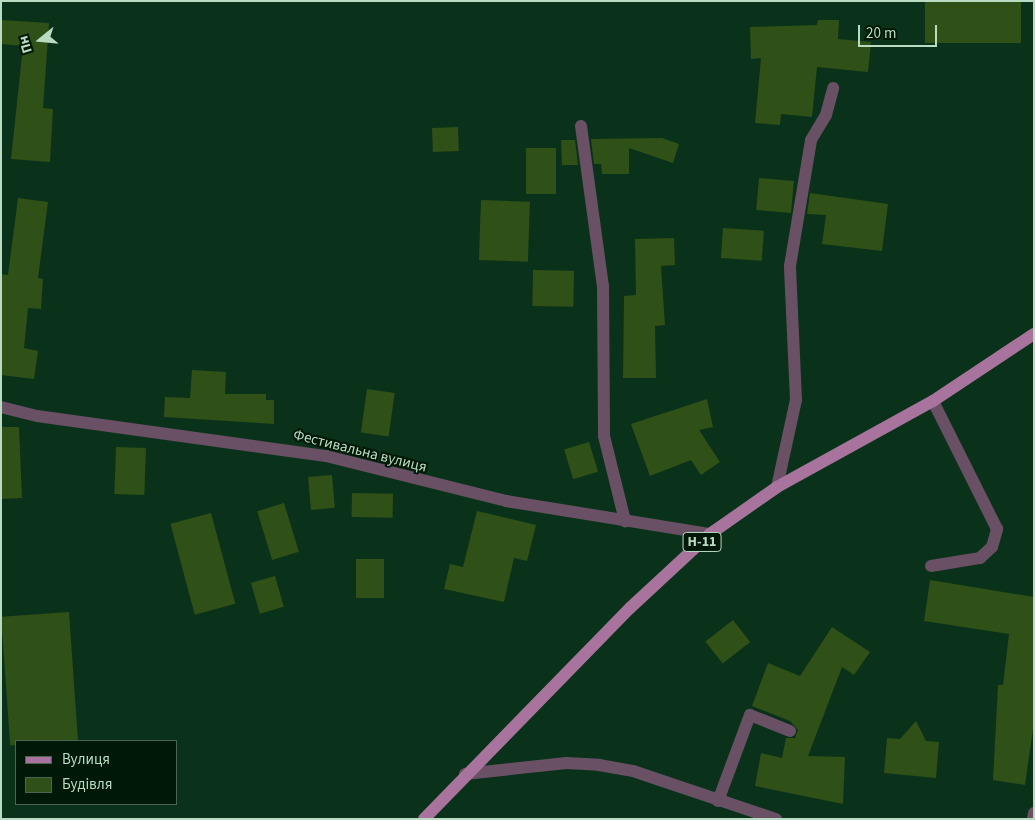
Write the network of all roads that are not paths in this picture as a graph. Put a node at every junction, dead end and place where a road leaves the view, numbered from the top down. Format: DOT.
graph roads {
  1 [pos="833,88"];
  2 [pos="581,126"];
  3 [pos="1034,334"];
  4 [pos="933,401"];
  5 [pos="1,407"];
  6 [pos="776,488"];
  7 [pos="625,521"];
  8 [pos="710,534"];
  9 [pos="931,566"];
  10 [pos="790,731"];
  11 [pos="465,774"];
  12 [pos="718,801"];
  13 [pos="1034,813"];
  14 [pos="424,819"];
  15 [pos="776,819"];
  16 [pos="1033,819"];
  1 -- 6 [label="street"];
  2 -- 7 [label="street"];
  3 -- 4 [label="main road, Н-11"];
  4 -- 6 [label="main road, Н-11"];
  4 -- 9 [label="street"];
  5 -- 7 [label="street, Фестивальна вулиця"];
  6 -- 8 [label="main road, Н-11"];
  7 -- 8 [label="street, Фестивальна вулиця"];
  8 -- 11 [label="main road, Н-11"];
  10 -- 12 [label="street"];
  11 -- 12 [label="street"];
  11 -- 14 [label="main road, Н-11"];
  12 -- 15 [label="street"];
  13 -- 16 [label="street"];
}
